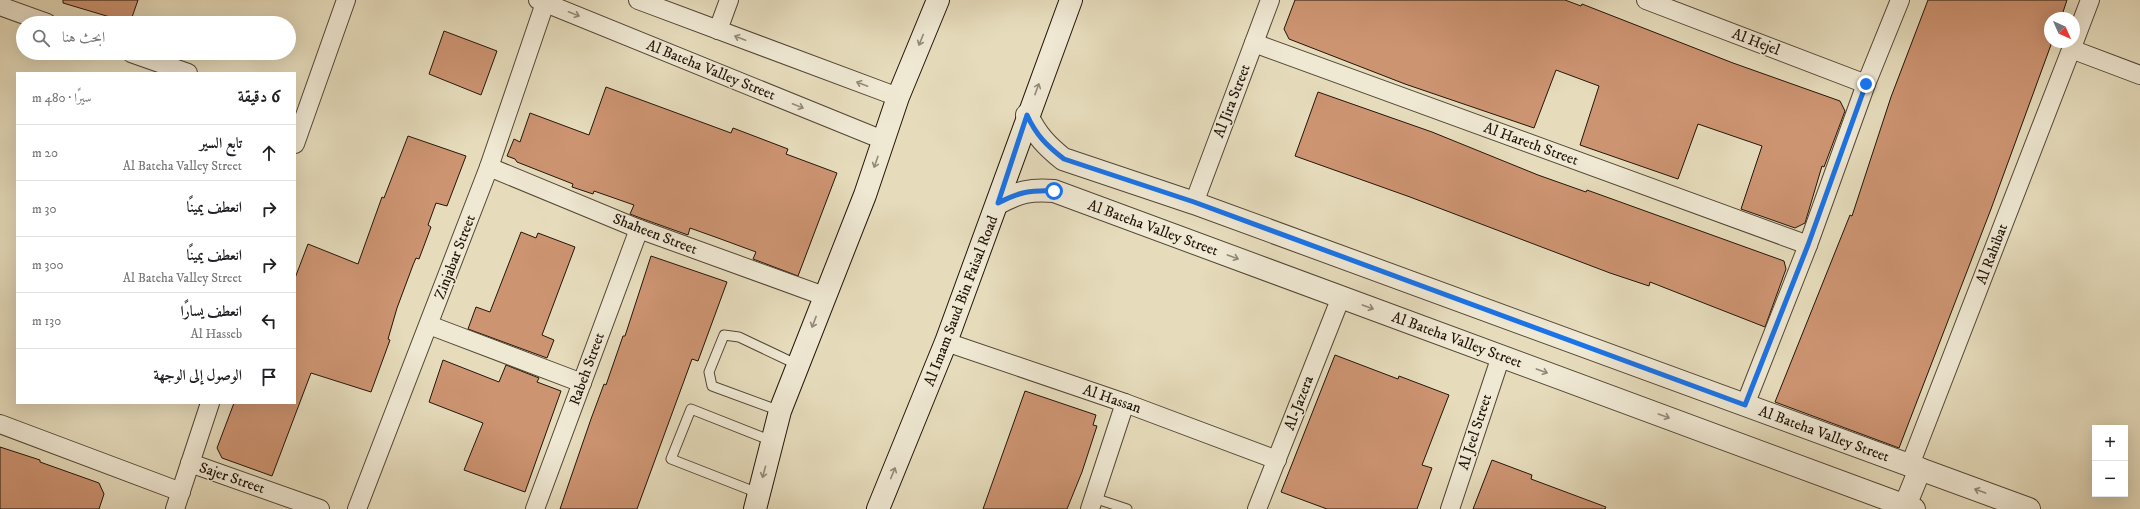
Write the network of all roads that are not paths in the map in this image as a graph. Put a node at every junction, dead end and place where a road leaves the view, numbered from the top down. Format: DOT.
graph roads {
  1 [pos="346,0"];
  2 [pos="638,0"];
  3 [pos="729,0"];
  4 [pos="938,0"];
  5 [pos="1071,0"];
  6 [pos="1270,0"];
  7 [pos="1646,0"];
  8 [pos="1900,0"];
  9 [pos="2090,0"];
  10 [pos="541,1"];
  11 [pos="1672,4"];
  12 [pos="0,6"];
  13 [pos="28,16"];
  14 [pos="2080,26"];
  15 [pos="718,30"];
  16 [pos="1254,43"];
  17 [pos="2080,47"];
  18 [pos="2072,48"];
  19 [pos="151,60"];
  20 [pos="185,72"];
  21 [pos="2140,75"];
  22 [pos="1866,84"];
  23 [pos="898,97"];
  24 [pos="300,113"];
  25 [pos="1027,115"];
  26 [pos="296,138"];
  27 [pos="884,140"];
  28 [pos="489,167"];
  29 [pos="1194,202"];
  30 [pos="998,203"];
  31 [pos="639,229"];
  32 [pos="1808,245"];
  33 [pos="824,296"];
  34 [pos="1341,297"];
  35 [pos="429,325"];
  36 [pos="946,342"];
  37 [pos="1500,356"];
  38 [pos="798,365"];
  39 [pos="582,383"];
  40 [pos="1125,403"];
  41 [pos="210,404"];
  42 [pos="1745,405"];
  43 [pos="780,411"];
  44 [pos="0,424"];
  45 [pos="772,441"];
  46 [pos="1277,460"];
  47 [pos="190,464"];
  48 [pos="1915,467"];
  49 [pos="181,492"];
  50 [pos="756,501"];
  51 [pos="1092,503"];
  52 [pos="1910,507"];
  53 [pos="175,509"];
  54 [pos="320,509"];
  55 [pos="357,509"];
  56 [pos="535,509"];
  57 [pos="878,509"];
  58 [pos="1127,509"];
  59 [pos="1257,509"];
  60 [pos="1450,509"];
  61 [pos="2030,509"];
  1 -- 24 [label="street"];
  2 -- 15 [label="street"];
  3 -- 15 [label="street"];
  4 -- 23 [label="street, one-way"];
  25 -- 5 [label="street, Al Imam Saud Bin Faisal Road, one-way"];
  6 -- 16 [label="street, Al Jira Street"];
  7 -- 11 [label="street, Al Hejel"];
  8 -- 22 [label="street"];
  9 -- 14 [label="street, Al Rahibat"];
  10 -- 27 [label="street, Al Bateha Valley Street, one-way"];
  10 -- 28 [label="street, Zinjabar Street"];
  11 -- 22 [label="street, Al Hejel"];
  12 -- 13 [label="street"];
  23 -- 15 [label="street, one-way"];
  16 -- 29 [label="street, Al Jira Street"];
  16 -- 32 [label="street, Al Hareth Street"];
  17 -- 21 [label="street"];
  18 -- 48 [label="street, Al Rahibat"];
  19 -- 20 [label="street"];
  22 -- 32 [label="street"];
  23 -- 27 [label="street"];
  24 -- 26 [label="street"];
  25 -- 29 [label="street, Al Bateha Valley Street"];
  25 -- 30 [label="street, Al Imam Saud Bin Faisal Road"];
  27 -- 33 [label="street, one-way"];
  28 -- 31 [label="street, Shaheen Street"];
  28 -- 35 [label="street, Zinjabar Street"];
  29 -- 42 [label="street, Al Bateha Valley Street"];
  30 -- 34 [label="street, Al Bateha Valley Street, one-way"];
  30 -- 36 [label="street, Al Imam Saud Bin Faisal Road"];
  31 -- 33 [label="street, Shaheen Street"];
  31 -- 39 [label="street, Rabeh Street"];
  32 -- 42 [label="street"];
  33 -- 38 [label="street, one-way"];
  34 -- 37 [label="street, Al Bateha Valley Street, one-way"];
  34 -- 46 [label="street, Al-Jazera"];
  35 -- 39 [label="street"];
  35 -- 55 [label="street, Zinjabar Street"];
  36 -- 40 [label="street, Al Hassan"];
  57 -- 36 [label="street, Al Imam Saud Bin Faisal Road, one-way"];
  37 -- 52 [label="street, Al Bateha Valley Street, one-way"];
  37 -- 60 [label="street, Al Jeel Street"];
  38 -- 43 [label="street"];
  38 -- 43 [label="lane"];
  39 -- 56 [label="street, Rabeh Street"];
  40 -- 46 [label="street, Al Hassan"];
  40 -- 51 [label="street"];
  41 -- 47 [label="street"];
  42 -- 48 [label="street, Al Bateha Valley Street"];
  43 -- 45 [label="street"];
  44 -- 49 [label="street"];
  45 -- 50 [label="street, one-way"];
  45 -- 50 [label="lane"];
  46 -- 59 [label="street, Al-Jazera"];
  47 -- 49 [label="street"];
  47 -- 54 [label="street, Sajer Street"];
  48 -- 52 [label="street"];
  61 -- 48 [label="street, Al Bateha Valley Street, one-way"];
  49 -- 53 [label="street"];
  51 -- 58 [label="lane"];
}
